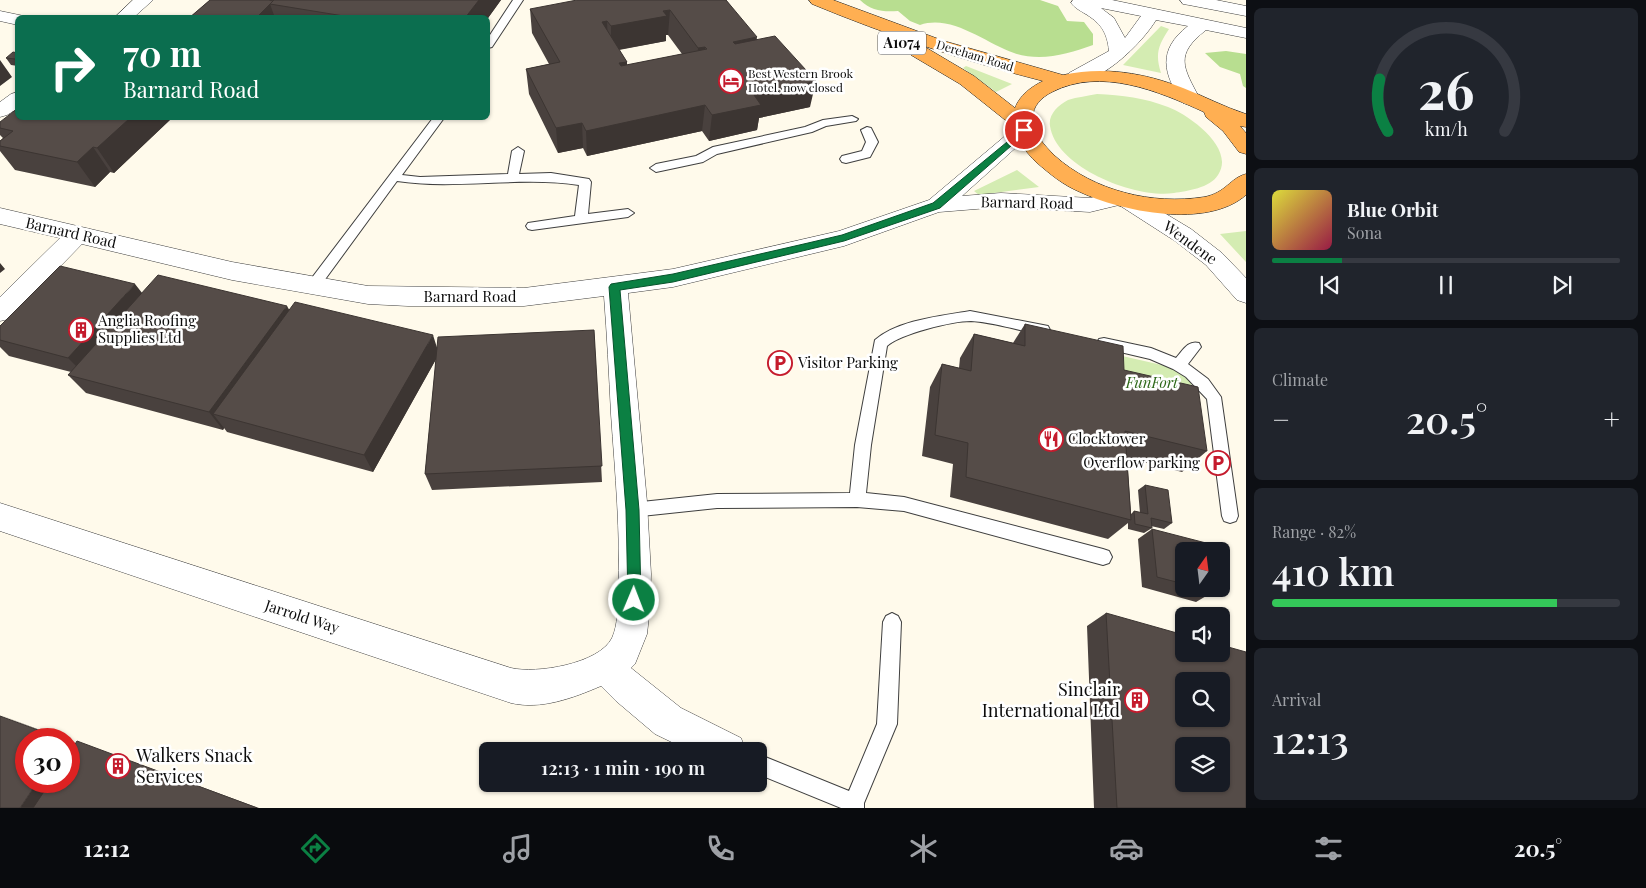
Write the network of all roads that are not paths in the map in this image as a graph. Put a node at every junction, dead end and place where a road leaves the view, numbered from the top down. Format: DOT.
graph roads {
  1 [pos="144,0"];
  2 [pos="518,0"];
  3 [pos="818,0"];
  4 [pos="1076,0"];
  5 [pos="1087,0"];
  6 [pos="1189,0"];
  7 [pos="835,7"];
  8 [pos="1246,10"];
  9 [pos="1152,13"];
  10 [pos="126,15"];
  11 [pos="0,16"];
  12 [pos="15,19"];
  13 [pos="1202,24"];
  14 [pos="1246,33"];
  15 [pos="490,42"];
  16 [pos="1118,51"];
  17 [pos="1068,78"];
  18 [pos="15,100"];
  19 [pos="1196,102"];
  20 [pos="0,111"];
  21 [pos="852,119"];
  22 [pos="436,120"];
  23 [pos="1246,121"];
  24 [pos="1023,127"];
  25 [pos="867,130"];
  26 [pos="1246,147"];
  27 [pos="518,151"];
  28 [pos="846,159"];
  29 [pos="656,168"];
  30 [pos="393,177"];
  31 [pos="512,177"];
  32 [pos="1245,188"];
  33 [pos="1122,200"];
  34 [pos="937,205"];
  35 [pos="628,213"];
  36 [pos="0,216"];
  37 [pos="581,220"];
  38 [pos="532,226"];
  39 [pos="77,235"];
  40 [pos="313,286"];
  41 [pos="614,287"];
  42 [pos="1246,294"];
  43 [pos="0,312"];
  44 [pos="1058,333"];
  45 [pos="1094,341"];
  46 [pos="1194,347"];
  47 [pos="1179,364"];
  48 [pos="858,500"];
  49 [pos="632,510"];
  50 [pos="0,516"];
  51 [pos="1230,516"];
  52 [pos="1103,557"];
  53 [pos="892,622"];
  54 [pos="606,666"];
  55 [pos="710,742"];
  56 [pos="767,768"];
  57 [pos="854,806"];
  1 -- 10 [label="street"];
  2 -- 15 [label="lane"];
  3 -- 7 [label="highway, Dereham Road / A1074"];
  4 -- 16 [label="street"];
  5 -- 9 [label="street"];
  6 -- 8 [label="street"];
  7 -- 17 [label="highway, Dereham Road / A1074"];
  7 -- 24 [label="highway, Dereham Road / A1074"];
  9 -- 13 [label="street"];
  9 -- 16 [label="street, Dereham Road"];
  11 -- 12 [label="street"];
  13 -- 14 [label="street"];
  13 -- 19 [label="street, Dereham Road"];
  16 -- 17 [label="street, Dereham Road"];
  17 -- 19 [label="highway, Dereham Road"];
  17 -- 24 [label="highway, Dereham Road"];
  18 -- 20 [label="street"];
  19 -- 23 [label="highway, Dereham Road"];
  19 -- 26 [label="highway, Dereham Road"];
  21 -- 29 [label="lane"];
  22 -- 30 [label="lane"];
  24 -- 33 [label="highway, Dereham Road"];
  24 -- 34 [label="street, Barnard Road"];
  25 -- 28 [label="lane"];
  27 -- 31 [label="lane"];
  30 -- 31 [label="lane"];
  30 -- 40 [label="lane"];
  31 -- 37 [label="lane"];
  32 -- 33 [label="highway, Dereham Road"];
  33 -- 34 [label="street, Barnard Road"];
  33 -- 42 [label="street, Wendene"];
  34 -- 41 [label="street, Barnard Road"];
  35 -- 37 [label="lane"];
  36 -- 39 [label="street, Barnard Road"];
  37 -- 38 [label="lane"];
  39 -- 40 [label="street, Barnard Road"];
  39 -- 43 [label="street"];
  40 -- 41 [label="street, Barnard Road"];
  41 -- 49 [label="street, Jarrold Way"];
  44 -- 48 [label="lane"];
  45 -- 47 [label="lane"];
  46 -- 47 [label="lane"];
  47 -- 51 [label="lane"];
  48 -- 49 [label="lane"];
  48 -- 52 [label="lane"];
  49 -- 54 [label="street, Jarrold Way"];
  50 -- 54 [label="street, Jarrold Way"];
  53 -- 57 [label="lane"];
  54 -- 55 [label="street"];
  56 -- 57 [label="lane"];
}
